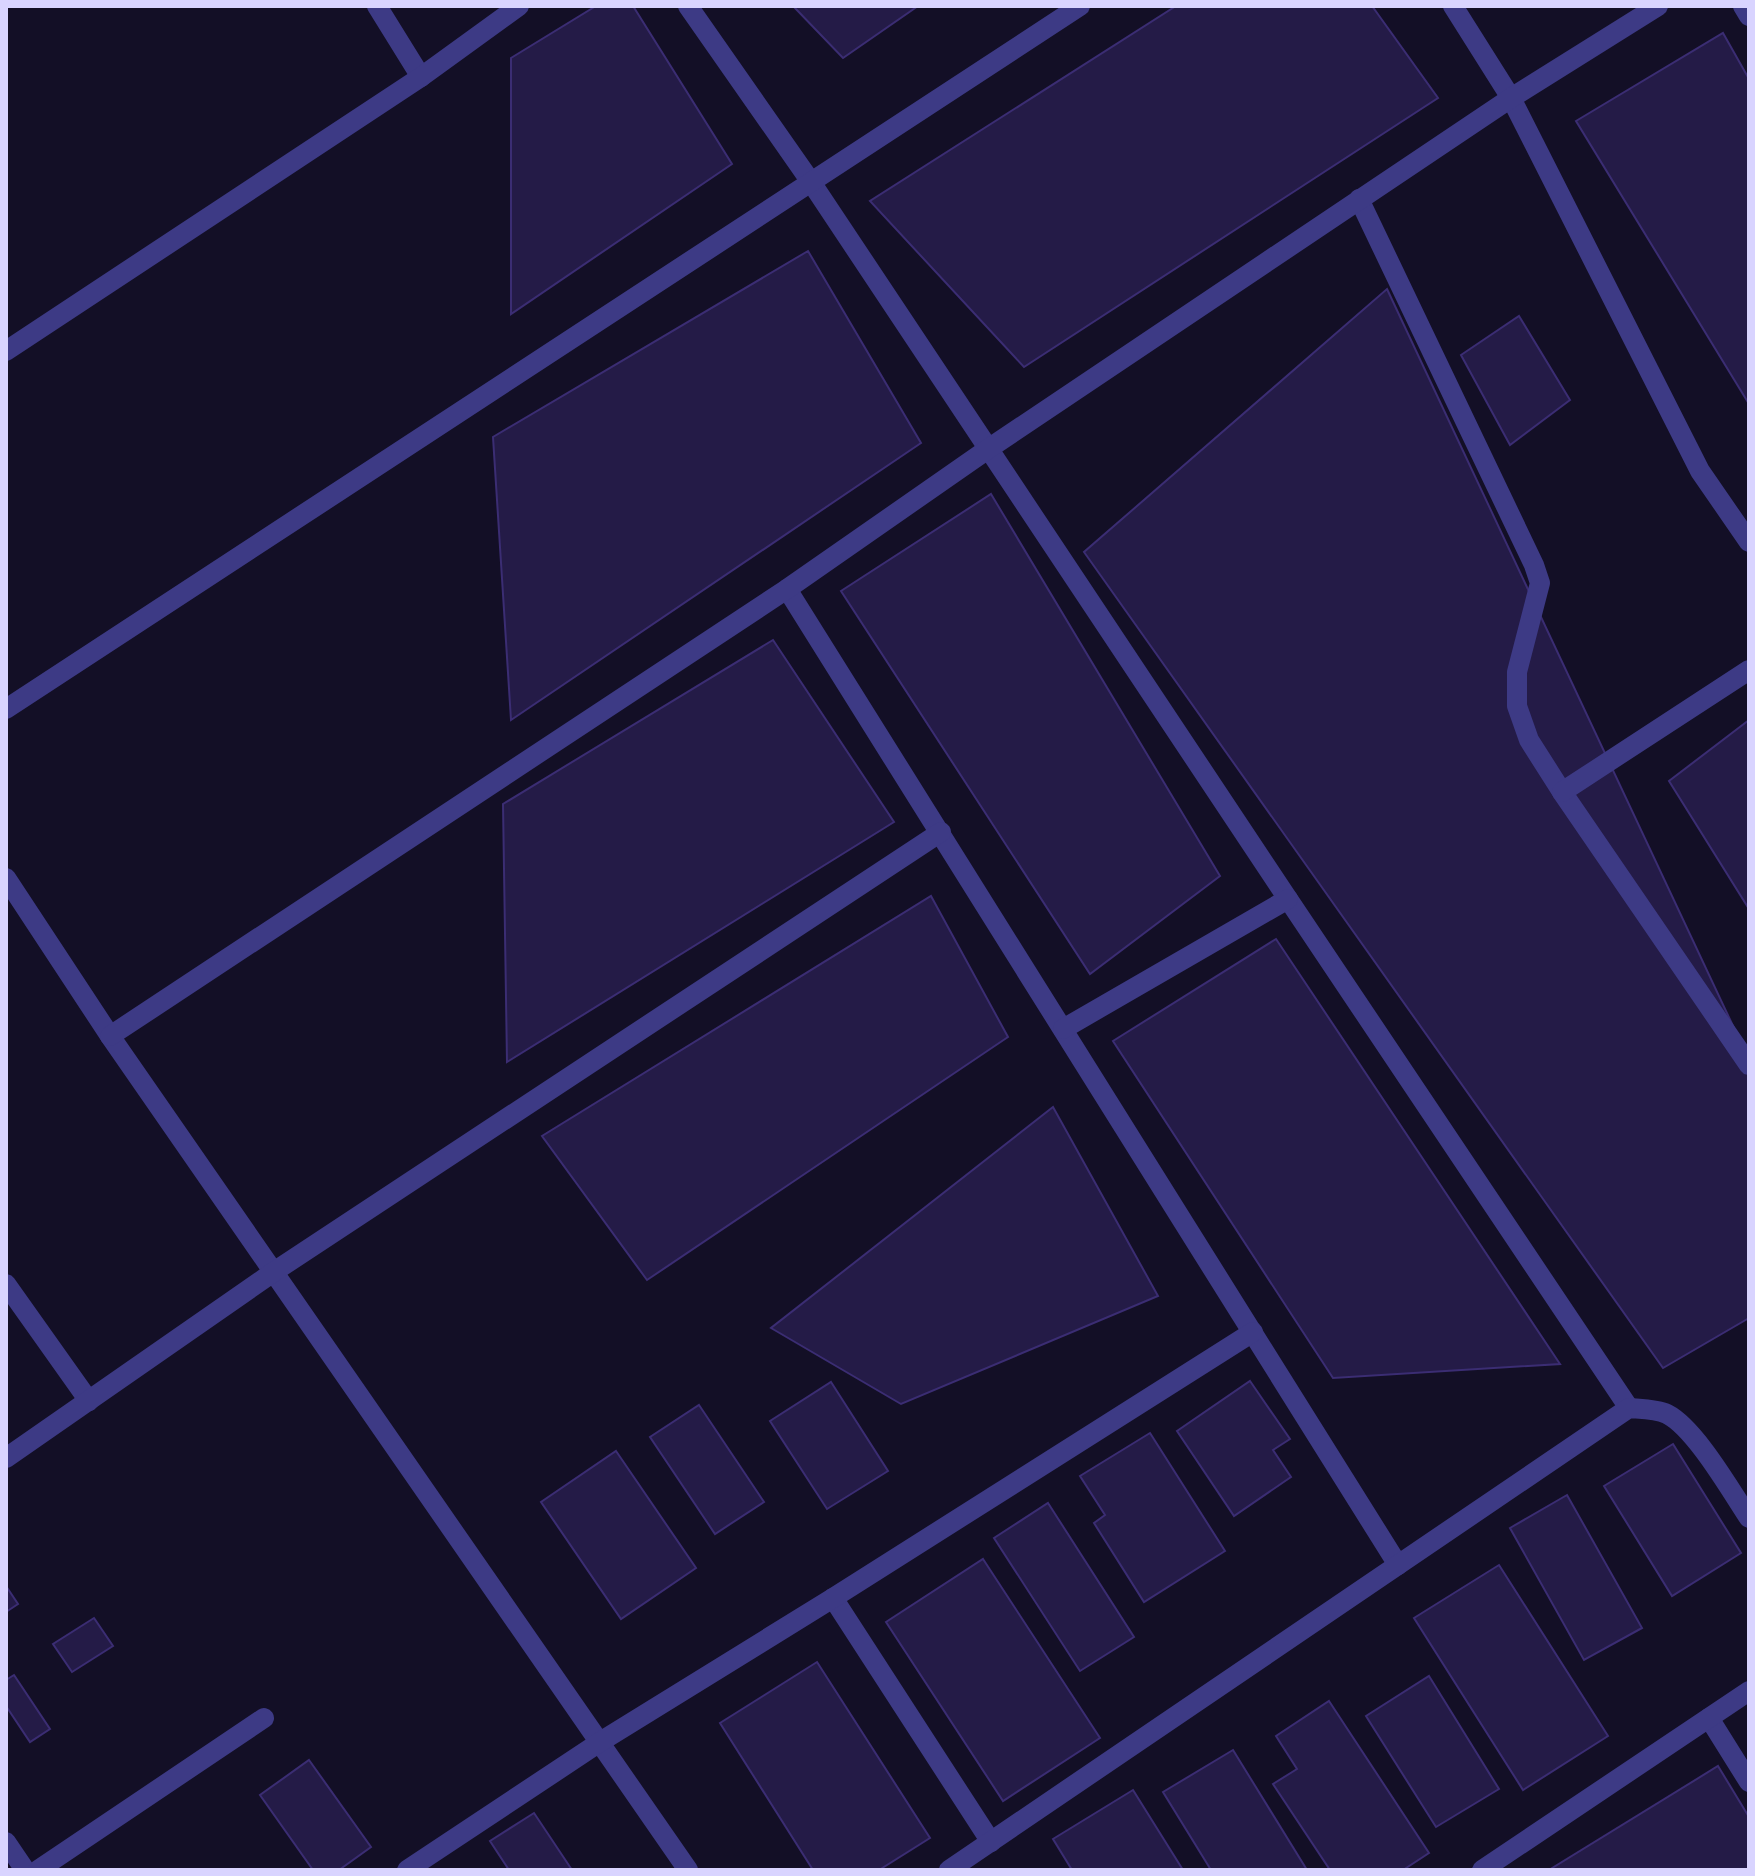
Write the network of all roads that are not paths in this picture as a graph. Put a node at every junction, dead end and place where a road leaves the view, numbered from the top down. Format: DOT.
graph roads {
  1 [pos="377,6"];
  2 [pos="519,6"];
  3 [pos="688,6"];
  4 [pos="1080,6"];
  5 [pos="1453,6"];
  6 [pos="1658,6"];
  7 [pos="1743,6"];
  8 [pos="1749,16"];
  9 [pos="421,77"];
  10 [pos="1511,98"];
  11 [pos="811,182"];
  12 [pos="1359,199"];
  13 [pos="6,351"];
  14 [pos="988,449"];
  15 [pos="1749,542"];
  16 [pos="787,589"];
  17 [pos="1749,670"];
  18 [pos="6,709"];
  19 [pos="1562,792"];
  20 [pos="941,832"];
  21 [pos="6,878"];
  22 [pos="1288,899"];
  23 [pos="1063,1029"];
  24 [pos="110,1036"];
  25 [pos="1749,1065"];
  26 [pos="275,1271"];
  27 [pos="6,1284"];
  28 [pos="1253,1332"];
  29 [pos="89,1401"];
  30 [pos="1629,1408"];
  31 [pos="6,1458"];
  32 [pos="1749,1518"];
  33 [pos="1398,1565"];
  34 [pos="833,1598"];
  35 [pos="1749,1691"];
  36 [pos="264,1718"];
  37 [pos="1709,1718"];
  38 [pos="600,1742"];
  39 [pos="1749,1782"];
  40 [pos="6,1842"];
  41 [pos="991,1842"];
  42 [pos="25,1870"];
  43 [pos="38,1870"];
  44 [pos="407,1870"];
  45 [pos="688,1870"];
  46 [pos="949,1870"];
  47 [pos="1482,1870"];
  1 -- 9 [label="street"];
  2 -- 9 [label="street"];
  3 -- 11 [label="street"];
  4 -- 11 [label="street"];
  5 -- 10 [label="street"];
  6 -- 10 [label="street"];
  7 -- 8 [label="street"];
  9 -- 13 [label="street"];
  10 -- 12 [label="street"];
  10 -- 15 [label="street"];
  11 -- 14 [label="street"];
  11 -- 18 [label="street"];
  12 -- 14 [label="street"];
  12 -- 19 [label="street"];
  14 -- 16 [label="street"];
  14 -- 22 [label="street"];
  16 -- 20 [label="street"];
  16 -- 24 [label="street"];
  17 -- 19 [label="street"];
  19 -- 25 [label="street"];
  20 -- 23 [label="street"];
  20 -- 26 [label="street"];
  21 -- 24 [label="street"];
  22 -- 23 [label="street"];
  22 -- 30 [label="street"];
  23 -- 28 [label="street"];
  24 -- 26 [label="street"];
  26 -- 29 [label="street"];
  26 -- 38 [label="street"];
  27 -- 29 [label="street"];
  28 -- 33 [label="street"];
  28 -- 34 [label="street"];
  29 -- 31 [label="street"];
  30 -- 32 [label="street"];
  30 -- 33 [label="street"];
  33 -- 41 [label="street"];
  34 -- 38 [label="street"];
  34 -- 41 [label="street"];
  35 -- 37 [label="street"];
  36 -- 43 [label="street"];
  37 -- 39 [label="street"];
  37 -- 47 [label="street"];
  38 -- 44 [label="street"];
  38 -- 45 [label="street"];
  40 -- 42 [label="street"];
  41 -- 46 [label="street"];
}
